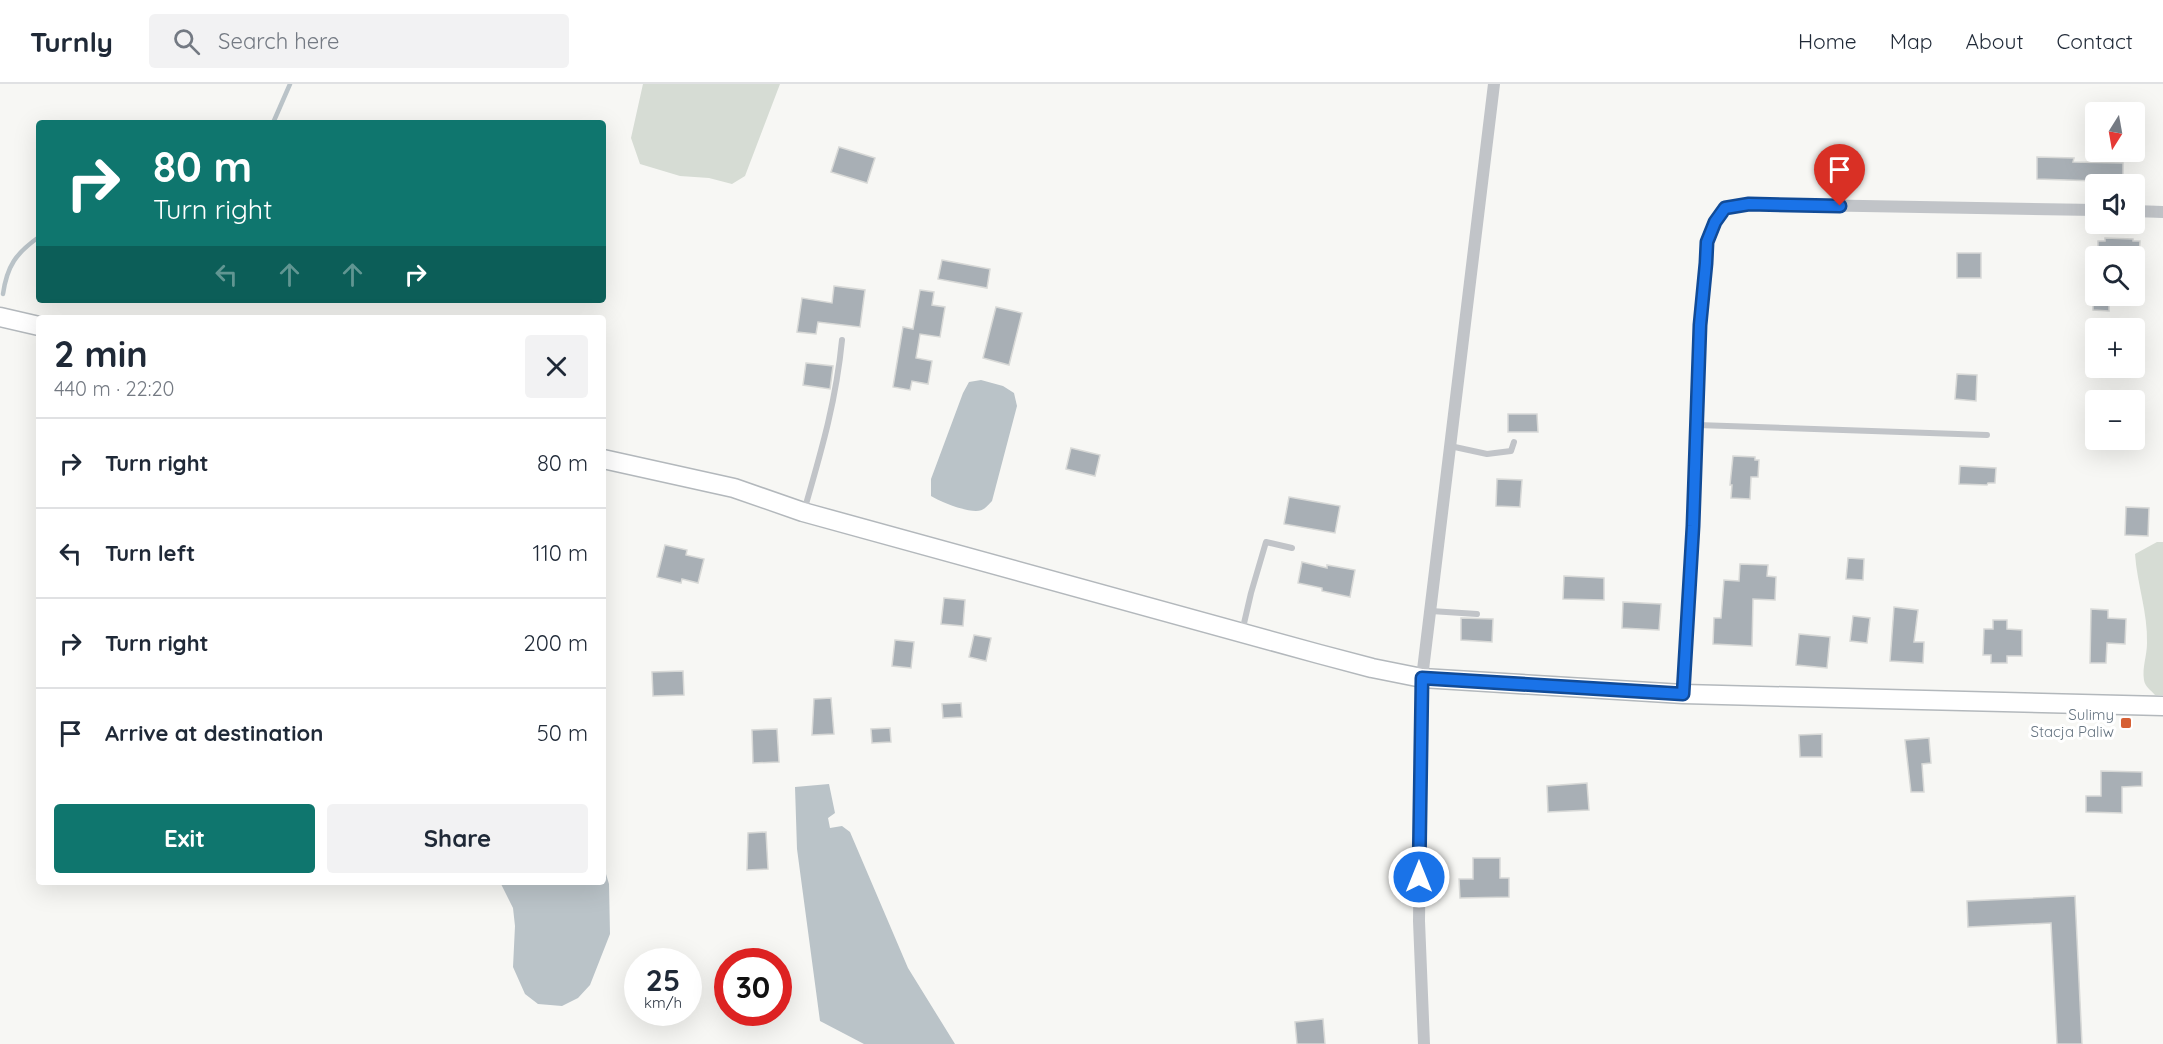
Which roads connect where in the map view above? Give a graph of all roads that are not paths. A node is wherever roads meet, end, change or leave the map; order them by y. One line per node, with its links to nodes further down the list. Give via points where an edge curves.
1 (1494, 84): 11 (street)
2 (2085, 210): 8 (street, via 1749,204 1725,208 1707,242)
3 (2145, 211): 4 (street)
4 (2163, 212)
5 (0, 317): 6 (street)
6 (36, 325)
7 (842, 340): 13 (lane, via 831,416)
8 (1697, 426): 9 (lane); 19 (street)
9 (1987, 435)
10 (1514, 442): 11 (lane, via 1511,452 1487,454)
11 (1450, 446): 15 (street)
12 (606, 460): 13 (street, via 734,489)
13 (804, 512): 17 (street)
14 (1292, 548): 17 (lane, via 1266,542)
15 (1430, 611): 16 (lane); 18 (street)
16 (1477, 614)
17 (1242, 633): 18 (street)
18 (1422, 678): 19 (street); 21 (street, via 1419,921)
19 (1683, 694): 20 (street)
20 (2163, 706)
21 (1424, 1044)

